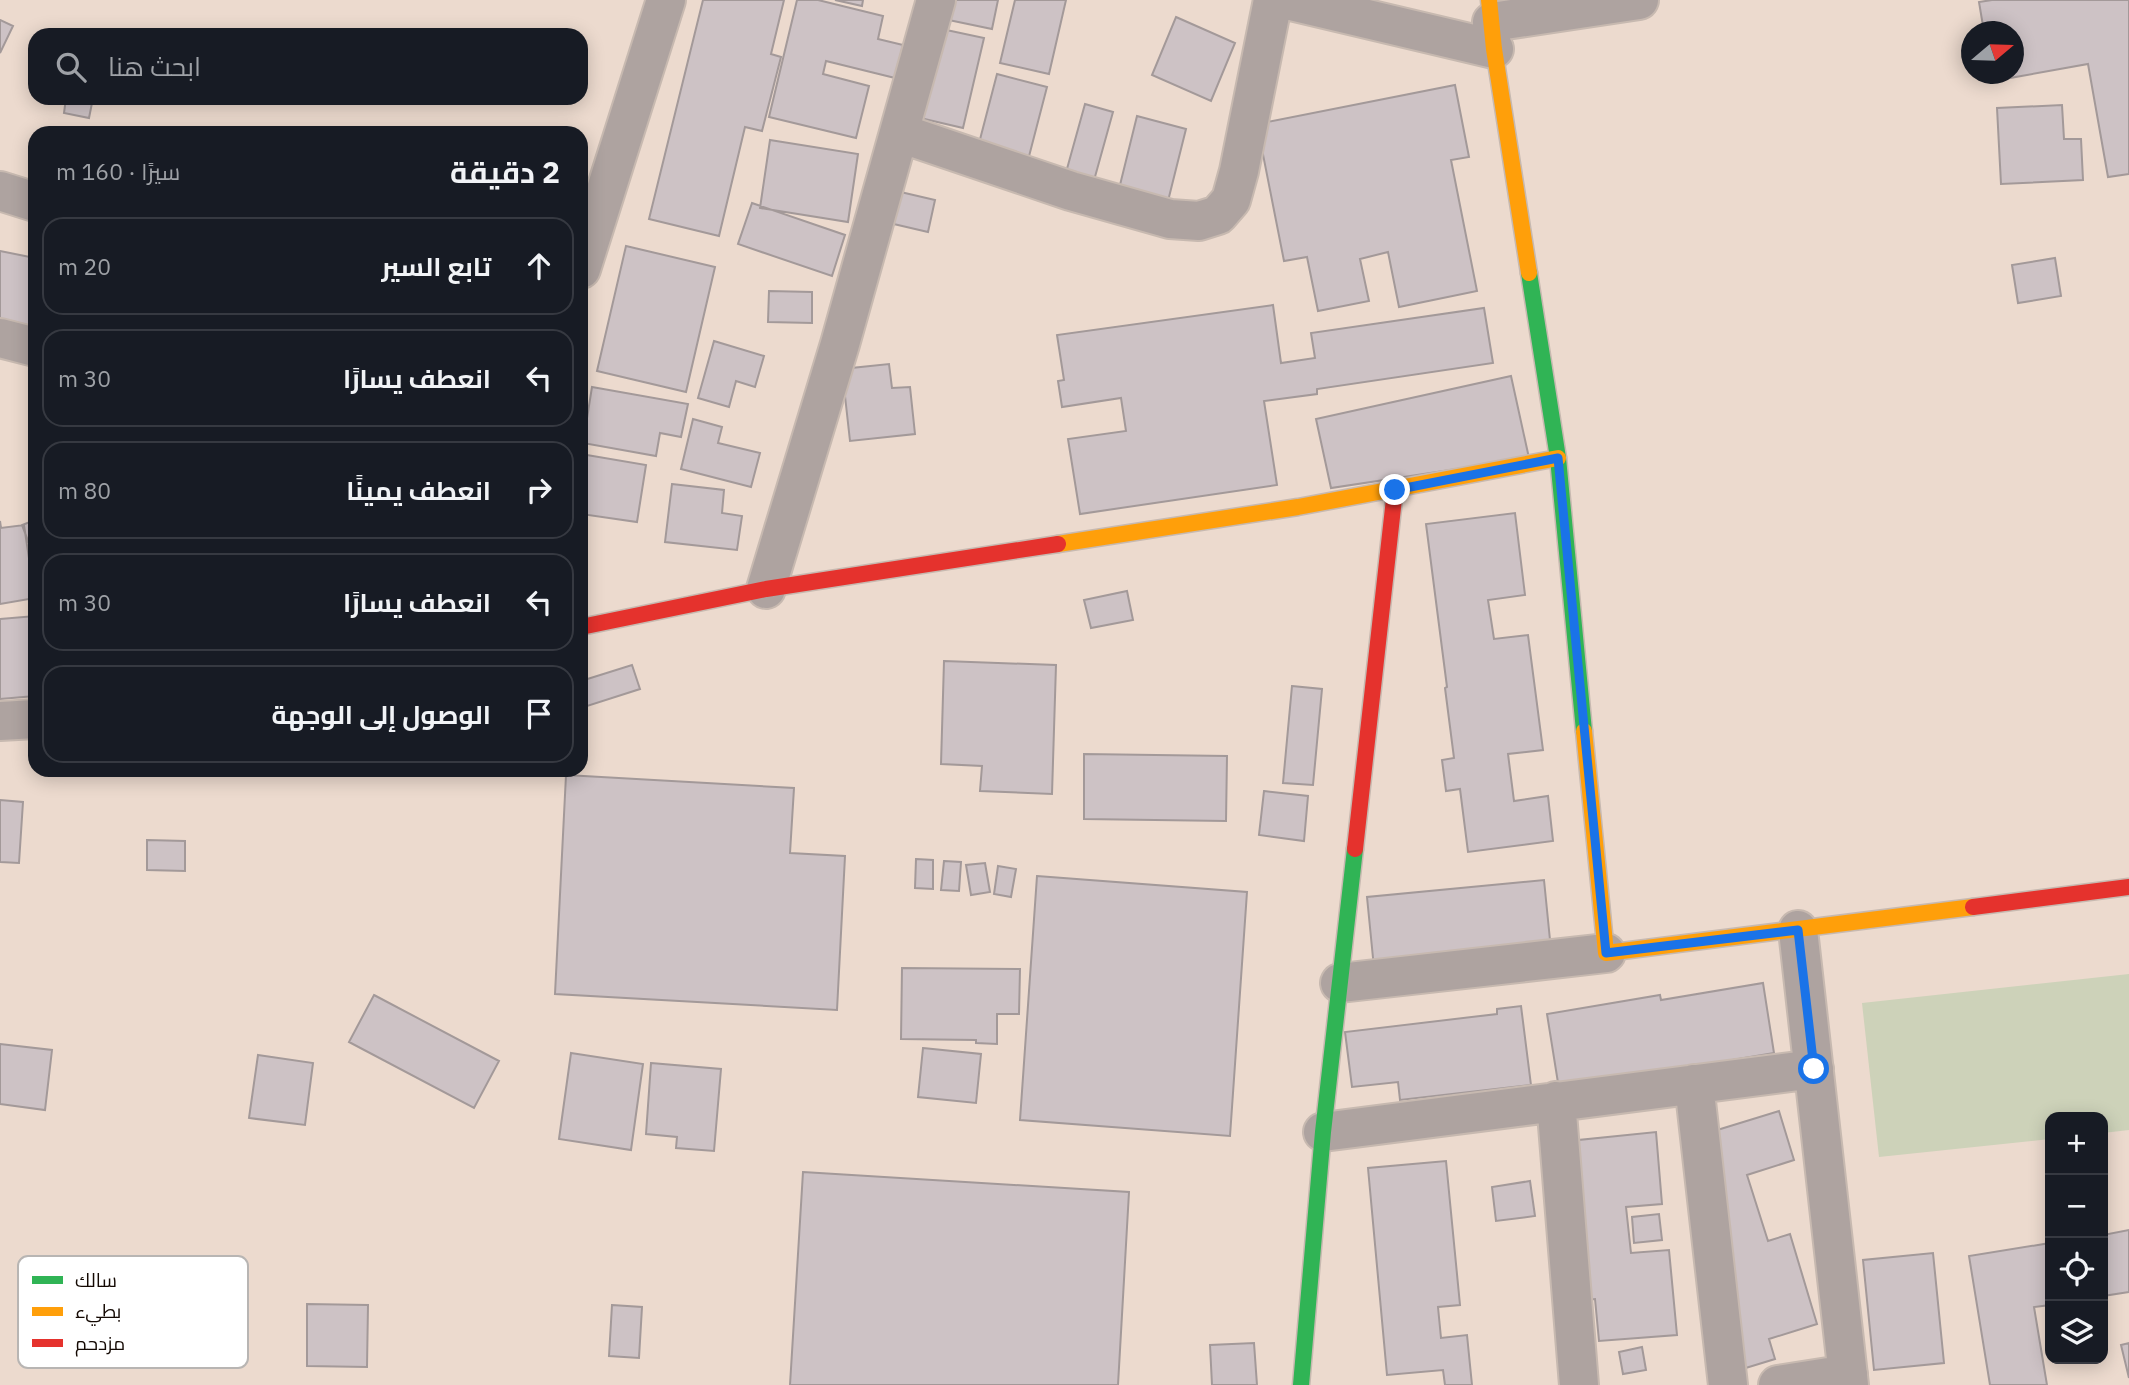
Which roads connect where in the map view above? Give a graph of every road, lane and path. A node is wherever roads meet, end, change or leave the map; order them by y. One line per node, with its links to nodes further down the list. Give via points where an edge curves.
1 (666, 0): 10 (street)
2 (936, 0): 7 (street)
3 (1273, 0): 7 (street, via 1239,172 1231,200 1218,215 1199,221 1170,219)
4 (1287, 0): 6 (street)
5 (1639, 0): 6 (street)
6 (1492, 24): 13 (street)
7 (900, 133): 15 (street)
8 (0, 191): 9 (street)
9 (28, 200)
10 (588, 248)
11 (0, 338): 12 (street)
12 (28, 345)
13 (1558, 458): 14 (street); 21 (street)
14 (1395, 490): 15 (street); 22 (street)
15 (766, 589): 16 (street)
16 (588, 626)
17 (28, 719): 18 (street)
18 (0, 721)
19 (2129, 887): 20 (street)
20 (1798, 930): 21 (street); 23 (street)
21 (1606, 953): 22 (street)
22 (1340, 983): 26 (street)
23 (1814, 1069): 24 (street); 27 (street)
24 (1694, 1084): 25 (street); 30 (street)
25 (1556, 1101): 26 (street); 29 (street)
26 (1323, 1132): 28 (street)
27 (1849, 1380): 31 (street)
28 (1301, 1385)
29 (1579, 1385)
30 (1728, 1385)
31 (1778, 1385)

